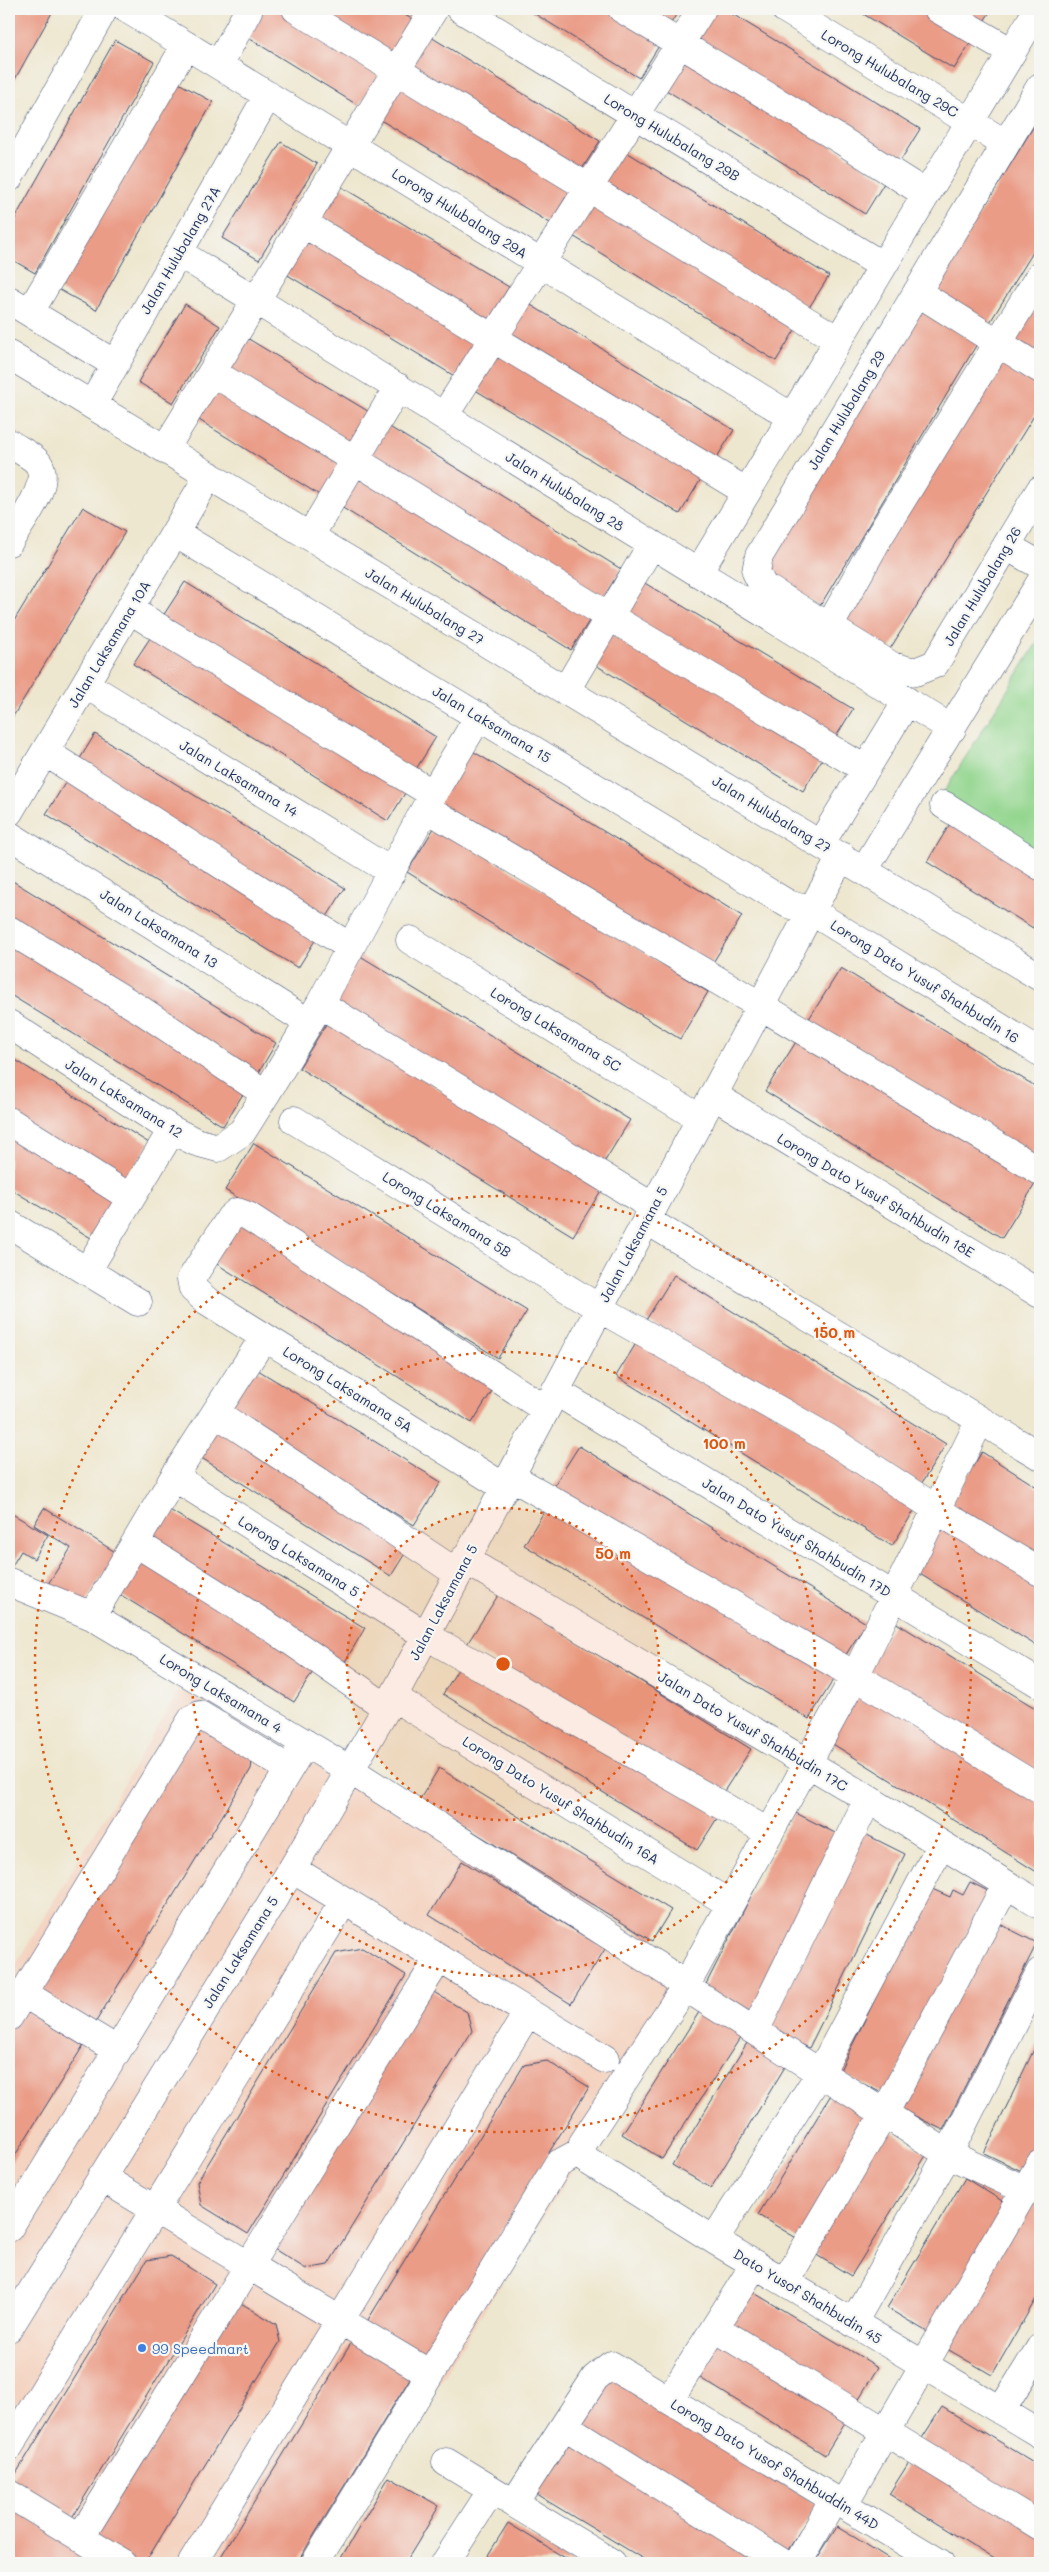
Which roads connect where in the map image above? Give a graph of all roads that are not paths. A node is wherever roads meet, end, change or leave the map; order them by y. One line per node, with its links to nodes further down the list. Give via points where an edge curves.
1 (104, 9): 23 (street)
2 (249, 9): 15 (street)
3 (296, 9): 16 (street)
4 (434, 9): 16 (street)
5 (461, 9): 19 (street, Lorong Hulubalang 29B)
6 (622, 9): 12 (street)
7 (702, 9): 12 (street)
8 (786, 9): 20 (street, Lorong Hulubalang 29C)
9 (938, 9): 14 (street)
10 (1038, 9): 14 (street)
11 (134, 10): 13 (street, Lorong Hulubalang 29A)
12 (679, 44): 19 (street); 25 (street, via 842,140)
13 (186, 45): 15 (street, Lorong Hulubalang 29A); 33 (street)
14 (1012, 52): 20 (street)
15 (218, 65): 18 (street, Lorong Hulubalang 29A)
16 (396, 70): 22 (street); 24 (street)
17 (1040, 87): 21 (street, Jalan Hulubalang 29)
18 (268, 95): 22 (street, Lorong Hulubalang 29A); 27 (street, Jalan Hulubalang 27A)
19 (635, 115): 24 (street); 29 (street, Lorong Hulubalang 29B)
20 (970, 122): 21 (street, Lorong Hulubalang 29C); 25 (street)
21 (1006, 144): 31 (street, Jalan Hulubalang 29)
22 (351, 146): 26 (street); 28 (street, Lorong Hulubalang 29A)
23 (9, 178)
24 (588, 188): 28 (street); 35 (street)
25 (926, 194): 29 (street)
26 (303, 222): 32 (street); 34 (street)
27 (179, 253): 32 (street, Jalan Hulubalang 28); 38 (street, Jalan Hulubalang 27A)
28 (541, 262): 34 (street); 44 (street, Lorong Hulubalang 29A)
29 (883, 266): 35 (street)
30 (1040, 276): 36 (street)
31 (917, 292): 36 (street); 46 (street, Jalan Hulubalang 29)
32 (256, 300): 40 (street); 41 (street, Jalan Hulubalang 28)
33 (19, 306): 38 (street)
34 (493, 338): 43 (street); 51 (street)
35 (838, 340): 44 (street)
36 (998, 343): 39 (street); 62 (street, via 879,537)
37 (9, 355): 42 (street, Jalan Hulubalang 27)
38 (115, 364): 42 (street, Jalan Hulubalang 27A)
39 (1040, 369)
40 (212, 372): 47 (street); 48 (street)
41 (398, 387): 43 (street, Jalan Hulubalang 28); 48 (street)
42 (92, 405): 47 (street, Jalan Hulubalang 27)
43 (444, 416): 55 (street, Jalan Hulubalang 28)
44 (790, 421): 46 (street, Lorong Hulubalang 29A); 51 (street)
45 (9, 443): 54 (street, via 37,461 44,474 41,488)
46 (824, 447): 62 (street, Jalan Hulubalang 29, via 759,556 756,572 763,586)
47 (165, 449): 49 (street, Jalan Hulubalang 27)
48 (355, 460): 53 (street); 61 (street)
49 (210, 475): 52 (street, Jalan Laksamana 10A); 53 (street, Jalan Hulubalang 27)
50 (1040, 490): 56 (street, Jalan Hulubalang 26)
51 (747, 492): 58 (street)
52 (175, 533): 60 (street, Jalan Laksamana 10A); 67 (street, Jalan Laksamana 15)
53 (310, 536): 65 (street, Jalan Hulubalang 27)
54 (9, 542)
55 (652, 544): 58 (street, Jalan Hulubalang 28); 61 (street)
56 (1006, 546): 57 (street); 63 (street, Jalan Hulubalang 26, via 935,664)
57 (1040, 566)
58 (698, 573): 66 (street, Jalan Hulubalang 28)
59 (1040, 583): 68 (street)
60 (130, 610): 64 (street, Jalan Laksamana 10A); 71 (street)
61 (610, 617): 65 (street); 70 (street)
62 (829, 627): 63 (street, Jalan Hulubalang 29, via 892,666)
63 (915, 672)
64 (85, 684): 69 (street, Jalan Laksamana 10A); 77 (street, Jalan Laksamana 14)
65 (566, 690): 75 (street, Jalan Hulubalang 27)
66 (906, 701): 68 (street, Jalan Hulubalang 28); 70 (street)
67 (479, 716): 71 (street); 78 (street, Jalan Laksamana 15, via 788,904)
68 (952, 729): 75 (street)
69 (45, 752): 73 (street, Jalan Laksamana 10A); 81 (street)
70 (865, 769): 75 (street)
71 (430, 801): 77 (street); 83 (street)
72 (944, 804): 76 (street)
73 (9, 812)
74 (9, 835): 84 (street, Jalan Laksamana 13)
75 (842, 856): 78 (street, Jalan Laksamana 5); 82 (street, Jalan Hulubalang 27)
76 (1040, 866)
77 (392, 872): 81 (street)
78 (811, 911): 83 (street, Jalan Laksamana 5); 86 (street, Lorong Dato Yusuf Shahbudin 16)
79 (9, 930): 87 (street, via 141,1010)
80 (410, 940): 88 (street, Lorong Laksamana 5C)
81 (350, 947): 84 (street)
82 (1040, 977)
83 (761, 1005): 88 (street, Jalan Laksamana 5); 92 (street)
84 (314, 1013): 87 (street); 94 (street, Jalan Laksamana 13)
85 (9, 1024): 91 (street, Jalan Laksamana 12)
86 (1040, 1052)
87 (266, 1094): 91 (street, Jalan Laksamana 12, via 242,1132 218,1148)
88 (707, 1107): 94 (street, Jalan Laksamana 5); 98 (street, Lorong Dato Yusuf Shahbudin 18E)
89 (294, 1120): 100 (street, Lorong Laksamana 5B)
90 (9, 1121): 93 (street)
91 (172, 1130): 93 (street)
92 (1040, 1171)
93 (131, 1198): 96 (street)
94 (650, 1214): 100 (street, Jalan Laksamana 5); 104 (street, Jalan Laksamana 13)
95 (9, 1224): 96 (street)
96 (86, 1271): 99 (street)
97 (193, 1289): 101 (street, Lorong Laksamana 5A); 102 (street, Jalan Dato Yusuf Shahbudin 17D, via 191,1279 237,1212)
98 (1040, 1294)
99 (138, 1302)
100 (599, 1308): 102 (street, Jalan Laksamana 5); 108 (street, Lorong Laksamana 5B, via 828,1438)
101 (264, 1336): 103 (street); 107 (street, Lorong Laksamana 5A)
102 (550, 1400): 107 (street, Jalan Laksamana 5); 113 (street, Jalan Dato Yusuf Shahbudin 17D)
103 (216, 1413): 106 (street); 110 (street, Jalan Dato Yusuf Shahbudin 17C)
104 (980, 1420): 105 (street, Jalan Laksamana 13); 108 (street)
105 (1040, 1456)
106 (174, 1477): 109 (street); 115 (street, Lorong Laksamana 5)
107 (507, 1482): 110 (street, Jalan Laksamana 5); 116 (street, Lorong Laksamana 5A)
108 (937, 1508): 111 (street, Lorong Laksamana 5B); 113 (street)
109 (136, 1543): 114 (street); 118 (street, Lorong Dato Yusuf Shahbudin 16A)
110 (461, 1566): 115 (street, Jalan Laksamana 5); 120 (street, Jalan Dato Yusuf Shahbudin 17C)
111 (1040, 1572)
112 (9, 1582): 114 (street, Lorong Laksamana 4)
113 (893, 1595): 116 (street); 117 (street, Jalan Dato Yusuf Shahbudin 17D)
114 (92, 1616): 119 (street, Lorong Laksamana 4)
115 (425, 1635): 118 (street, Jalan Laksamana 5); 125 (street, Lorong Laksamana 5)
116 (855, 1676): 120 (street); 123 (street, Lorong Laksamana 5A)
117 (1040, 1684)
118 (390, 1703): 122 (street, Jalan Laksamana 5); 130 (street, Lorong Dato Yusuf Shahbudin 16A)
119 (305, 1743): 121 (street); 122 (street, Lorong Laksamana 4)
120 (806, 1763): 124 (street, Jalan Dato Yusuf Shahbudin 17C); 125 (street)
121 (289, 1769): 135 (street, via 200,1715 192,1719); 139 (street)
122 (350, 1770): 127 (street, Jalan Laksamana 5); 134 (street, Lorong Laksamana 4, via 670,1974)
123 (1040, 1789)
124 (868, 1800): 126 (street, Jalan Dato Yusuf Shahbudin 17C); 138 (street)
125 (768, 1832): 130 (street)
126 (941, 1845): 128 (street, Jalan Dato Yusuf Shahbudin 17C); 141 (street)
127 (292, 1869): 129 (street); 146 (street, Jalan Laksamana 5)
128 (1006, 1885): 131 (street, Jalan Dato Yusuf Shahbudin 17C); 142 (street)
129 (344, 1901): 132 (street); 148 (street)
130 (730, 1904): 134 (street)
131 (1040, 1905)
132 (439, 1958): 136 (street); 152 (street)
133 (1040, 1972): 144 (street)
134 (684, 1987): 138 (street, Lorong Laksamana 4); 143 (street, via 583,2143)
135 (23, 1993): 137 (street); 139 (street)
136 (528, 2012): 140 (street); 154 (street)
137 (9, 2017)
138 (755, 2032): 141 (street, Lorong Laksamana 4)
139 (117, 2050): 149 (street)
140 (605, 2059)
141 (820, 2073): 142 (street, Lorong Laksamana 4); 150 (street)
142 (884, 2114): 144 (street, Lorong Laksamana 4); 153 (street)
143 (582, 2151): 150 (street, Dato Yusof Shahbudin 45, via 585,2159); 160 (street, via 558,2164)
144 (948, 2154): 147 (street, Lorong Laksamana 4); 155 (street)
145 (1040, 2164): 147 (street)
146 (101, 2177): 148 (street); 156 (street, Jalan Laksamana 5)
147 (1033, 2190): 159 (street)
148 (155, 2209): 152 (street); 166 (street)
149 (9, 2228)
150 (714, 2240): 151 (street, Dato Yusof Shahbudin 45)
151 (754, 2264): 153 (street, Dato Yusof Shahbudin 45); 157 (street)
152 (248, 2265): 154 (street); 172 (street)
153 (785, 2282): 155 (street, Dato Yusof Shahbudin 45)
154 (340, 2320): 160 (street); 175 (street)
155 (853, 2322): 159 (street, Dato Yusof Shahbudin 45)
156 (9, 2328)
157 (714, 2328): 161 (street); 164 (street)
158 (1040, 2348): 162 (street)
159 (924, 2365): 162 (street, Dato Yusof Shahbudin 45); 164 (street)
160 (430, 2374): 176 (street)
161 (669, 2400): 163 (street, Lorong Dato Yusof Shahbuddin 44D, via 611,2366 596,2378); 170 (street, Lorong Dato Yusof Shahbuddin 44D)
162 (1001, 2411): 165 (street, Dato Yusof Shahbudin 45)
163 (565, 2426): 169 (street); 178 (street)
164 (886, 2432): 170 (street); 171 (street)
165 (1040, 2434)
166 (9, 2446)
167 (446, 2462): 169 (street)
168 (9, 2494): 172 (street)
169 (503, 2496): 173 (street); 177 (street)
170 (838, 2502): 179 (street); 180 (street, Lorong Dato Yusof Shahbuddin 44D)
171 (1040, 2526)
172 (80, 2538): 174 (street)
173 (448, 2562)
174 (122, 2563)
175 (192, 2563)
176 (315, 2563)
177 (612, 2563)
178 (784, 2563)
179 (798, 2563)
180 (940, 2563)

